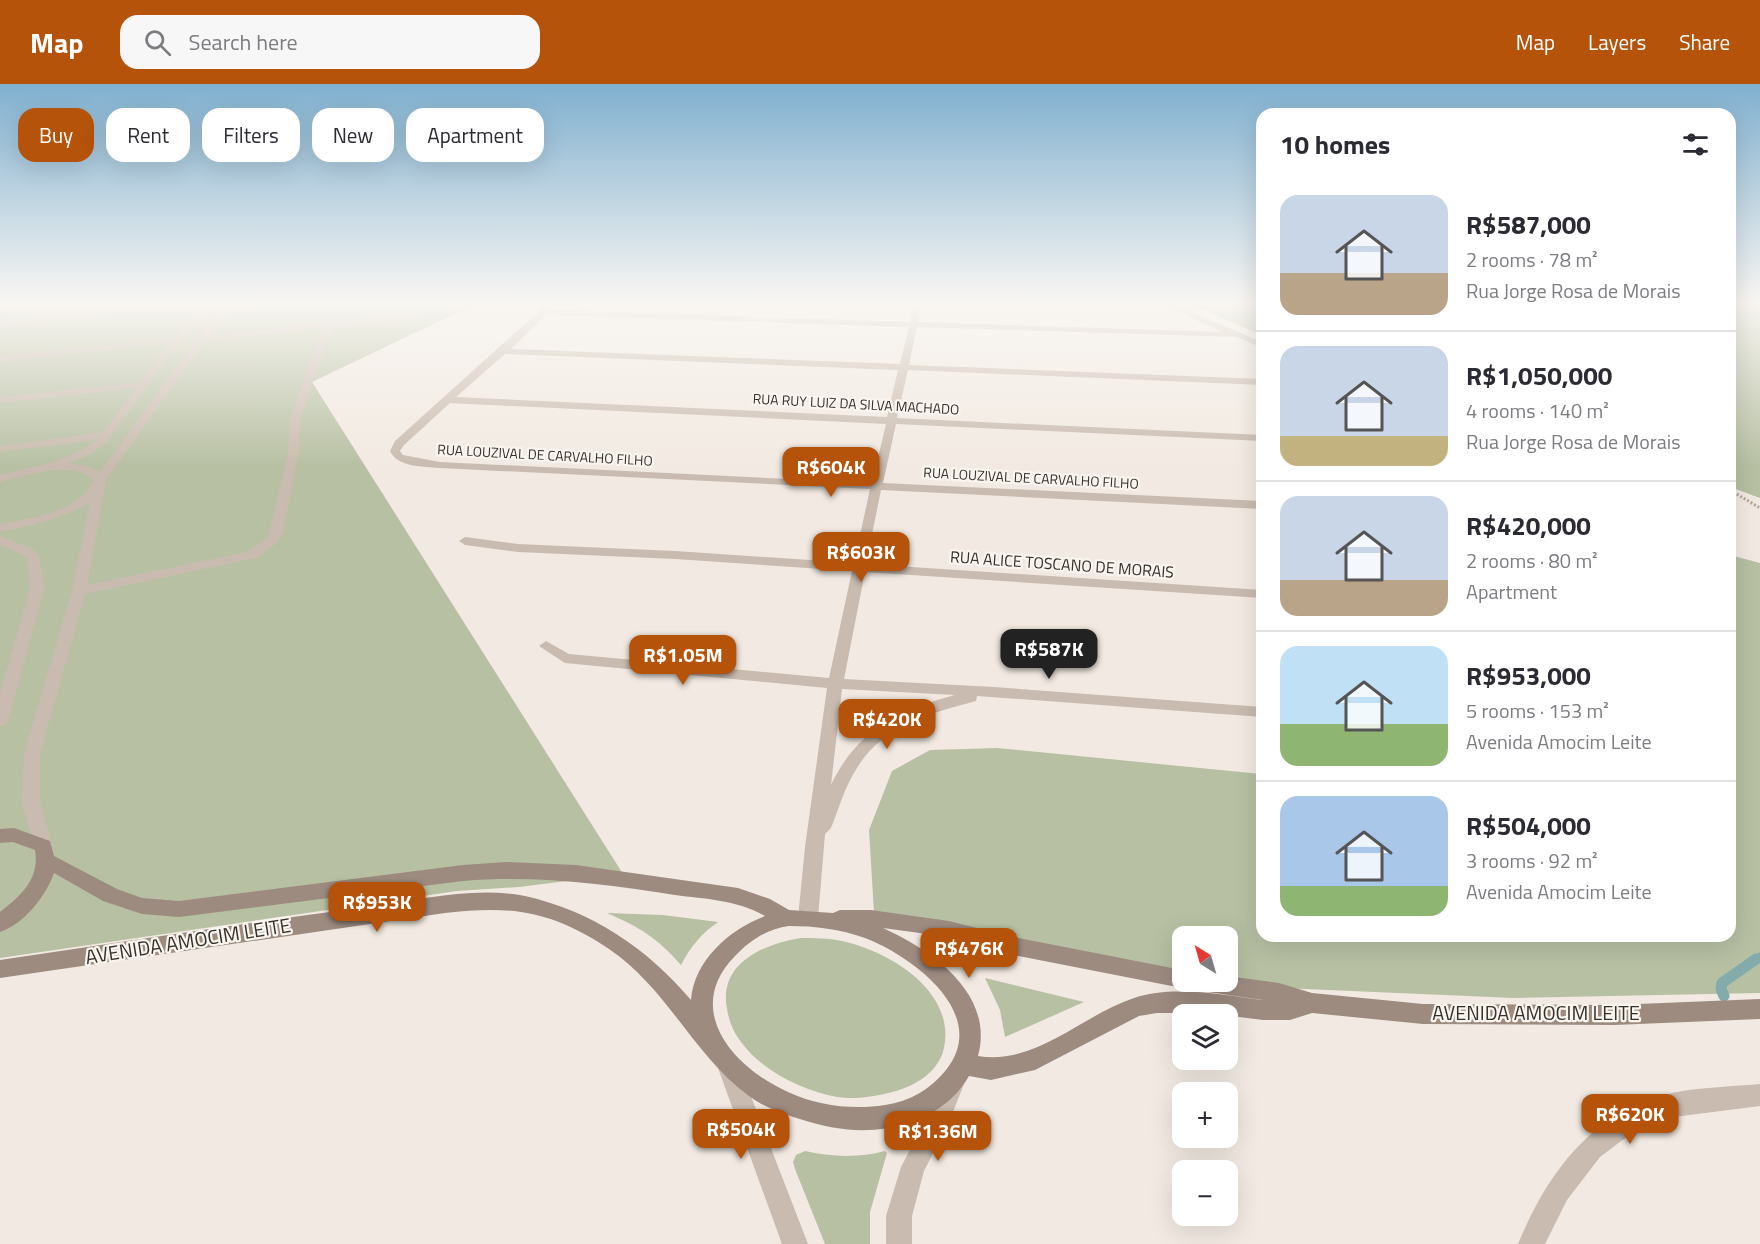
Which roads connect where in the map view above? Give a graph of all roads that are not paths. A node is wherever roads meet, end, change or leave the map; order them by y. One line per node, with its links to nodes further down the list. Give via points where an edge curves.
1 (164, 358): 9 (street)
2 (188, 358): 18 (street)
3 (316, 358): 25 (street, via 295,420 293,454 273,540 251,555)
4 (495, 358): 11 (street)
5 (671, 358): 7 (street)
6 (905, 358): 7 (street)
7 (903, 368): 8 (street); 12 (street)
8 (1256, 382)
9 (146, 384): 10 (street); 13 (street)
10 (0, 400)
11 (448, 400): 12 (street, RUA RUY LUIZ DA SILVA MACHADO); 19 (street, RUA LOUZIVAL DE CARVALHO FILHO, via 396,447 396,455 403,460 556,471)
12 (891, 421): 14 (street, RUA RUY LUIZ DA SILVA MACHADO); 19 (street)
13 (107, 435): 15 (street); 16 (street, via 88,452)
14 (1256, 438)
15 (0, 448)
16 (44, 469): 17 (street); 18 (street, via 84,468 92,471)
17 (0, 479)
18 (99, 483): 21 (street, via 87,498 62,512); 25 (street)
19 (877, 484): 20 (street, RUA LOUZIVAL DE CARVALHO FILHO); 24 (street)
20 (1256, 504)
21 (0, 528)
22 (0, 540): 31 (street, via 26,550 34,558 37,589)
23 (465, 541): 24 (street, RUA ALICE TOSCANO DE MORAIS, via 518,548)
24 (858, 567): 26 (street, RUA ALICE TOSCANO DE MORAIS); 28 (street)
25 (78, 591): 34 (street, via 32,754 30,802)
26 (1256, 594)
27 (546, 646): 28 (street, via 565,658)
28 (835, 684): 29 (street); 33 (street)
29 (994, 692): 30 (street); 33 (street, via 924,710 873,738 853,760)
30 (1256, 711)
31 (0, 720)
32 (0, 836): 34 (street, AVENIDA AMOCIM LEITE, via 15,836)
33 (814, 847): 35 (street)
34 (46, 854): 35 (street, AVENIDA AMOCIM LEITE, via 84,883 142,906 179,909 463,873 543,871 738,896); 36 (street, via 45,876 34,893)
35 (807, 918): 38 (street, AVENIDA AMOCIM LEITE, via 902,921); 42 (street, AVENIDA AMOCIM LEITE, via 753,929 729,947 707,975 700,1001 703,1023); 43 (street, AVENIDA AMOCIM LEITE, via 859,927 903,946 934,967 966,1011 971,1031 970,1046)
36 (0, 924)
37 (0, 969): 42 (street, AVENIDA AMOCIM LEITE, via 393,911 501,900 560,915 622,947 655,975)
38 (1172, 977)
39 (1238, 987): 40 (street, AVENIDA AMOCIM LEITE)
40 (1312, 1003): 41 (street, AVENIDA AMOCIM LEITE, via 1423,1014 1614,1015); 43 (street, AVENIDA AMOCIM LEITE, via 1290,1010 1207,1003 1136,1006 1035,1059)
41 (1760, 1009)
42 (721, 1056): 43 (street, AVENIDA AMOCIM LEITE, via 765,1095 805,1110 854,1121 898,1115 928,1104); 45 (street)
43 (958, 1073): 46 (street, via 913,1167 899,1216)
44 (1760, 1095): 47 (street, via 1666,1106 1634,1116 1591,1148 1558,1191)
45 (795, 1244)
46 (899, 1244)
47 (1531, 1244)

